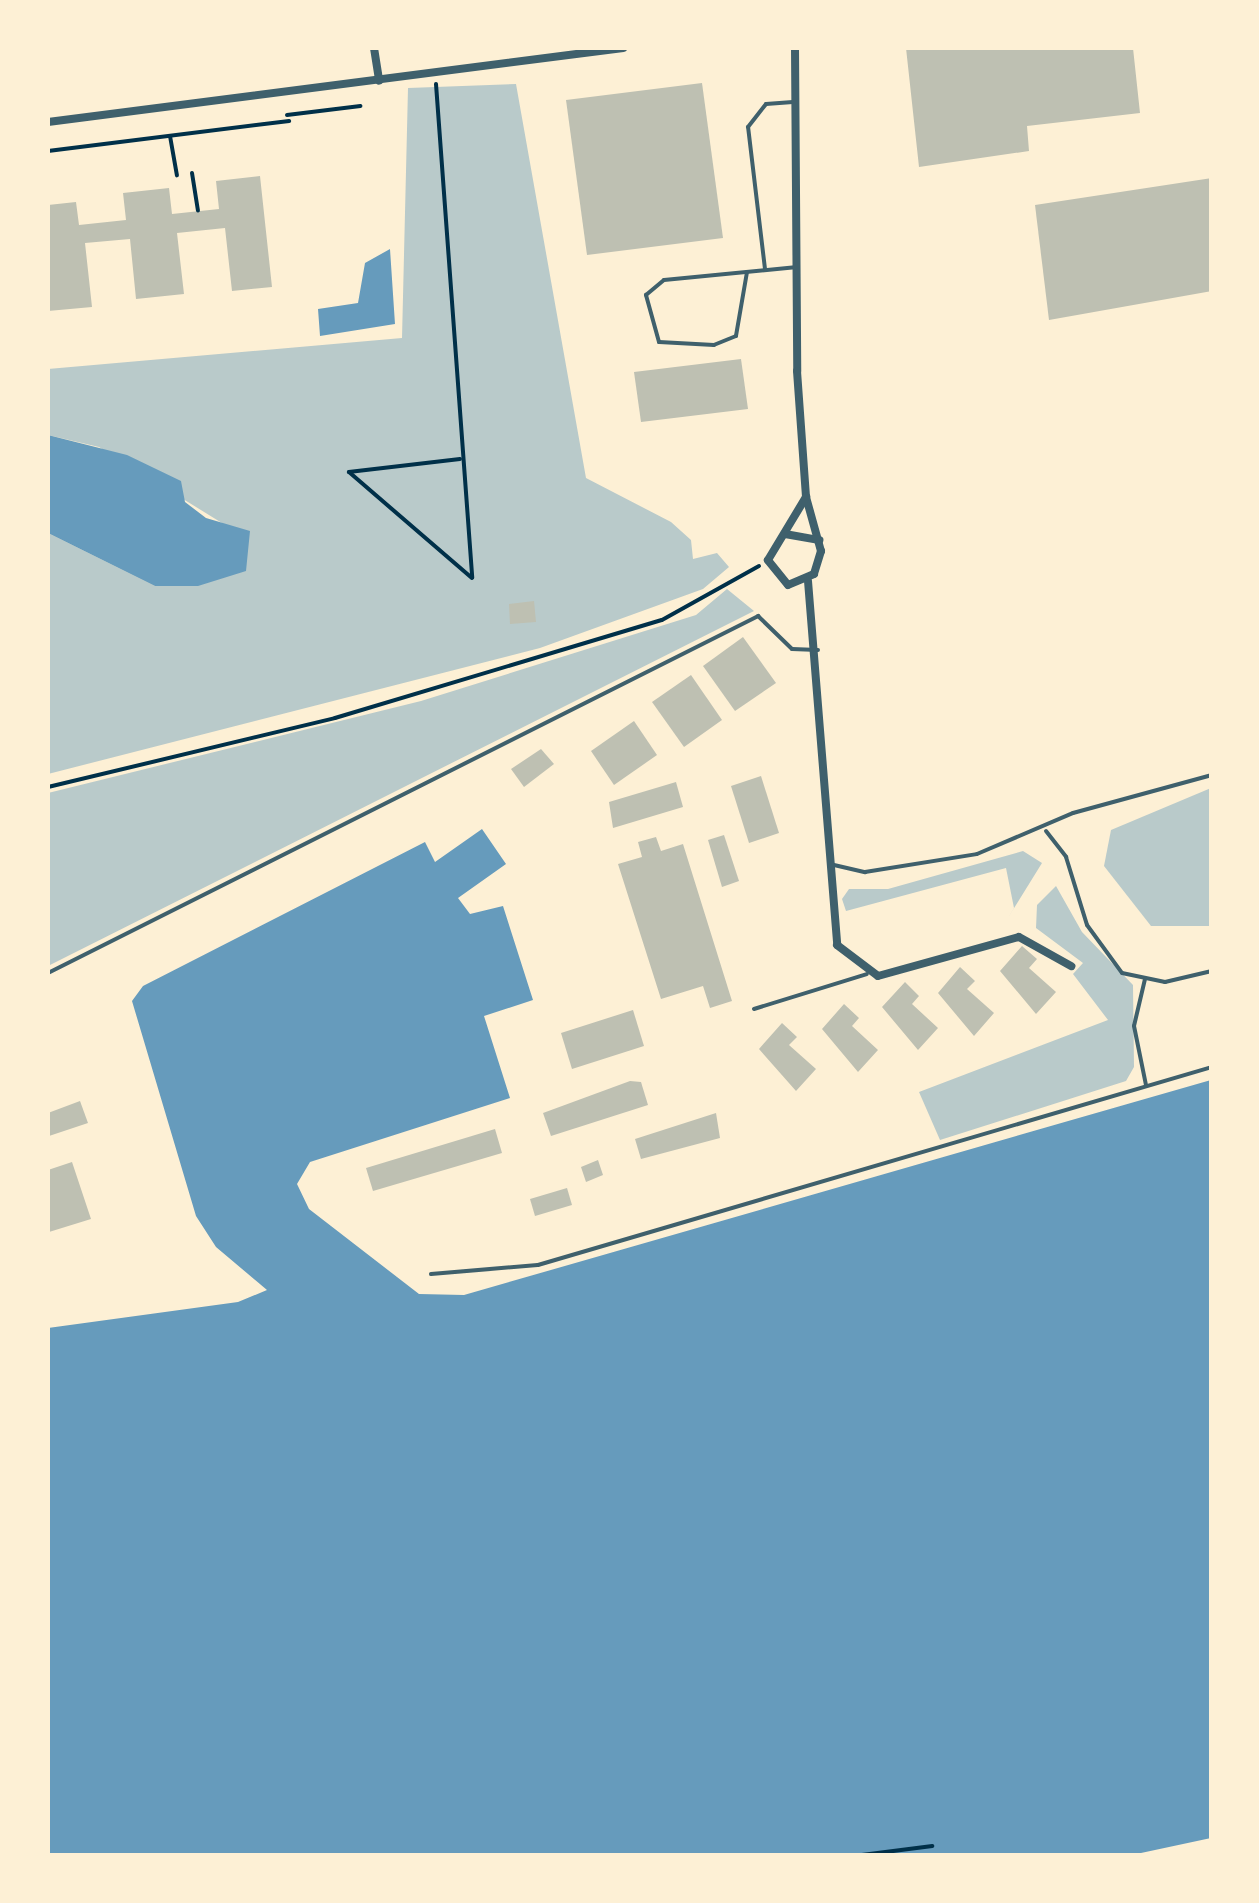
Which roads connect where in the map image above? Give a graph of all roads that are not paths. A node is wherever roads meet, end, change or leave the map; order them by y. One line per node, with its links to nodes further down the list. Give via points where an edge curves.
1 (374, 48): 4 (street)
2 (623, 48): 4 (street)
3 (794, 48): 5 (street)
4 (379, 81): 6 (street)
5 (797, 102): 7 (street); 8 (lane, via 766,104 748,127)
6 (48, 122)
7 (797, 267): 8 (lane); 10 (street)
8 (765, 270): 9 (lane)
9 (747, 272): 9 (lane, via 664,280 646,295 659,342 714,345 736,336)
10 (806, 497): 11 (street); 12 (street)
11 (783, 535): 12 (street); 13 (street, via 768,563 788,586)
12 (819, 540): 13 (street)
13 (808, 580): 14 (street)
14 (818, 650): 17 (street); 20 (lane, via 792,648 758,616)
15 (1212, 775): 16 (lane, via 1073,812)
16 (1045, 830): 17 (lane, via 932,863 865,872); 22 (lane, via 1066,857 1104,954)
17 (834, 865): 21 (street, via 837,946)
18 (1071, 966): 21 (street, via 1019,937)
19 (1212, 971): 22 (lane)
20 (48, 973)
21 (868, 974): 23 (lane)
22 (1144, 979): 25 (lane, via 1134,1026)
23 (754, 1009)
24 (1212, 1067): 25 (lane)
25 (1146, 1085): 26 (lane, via 538,1265)
26 (432, 1274)

